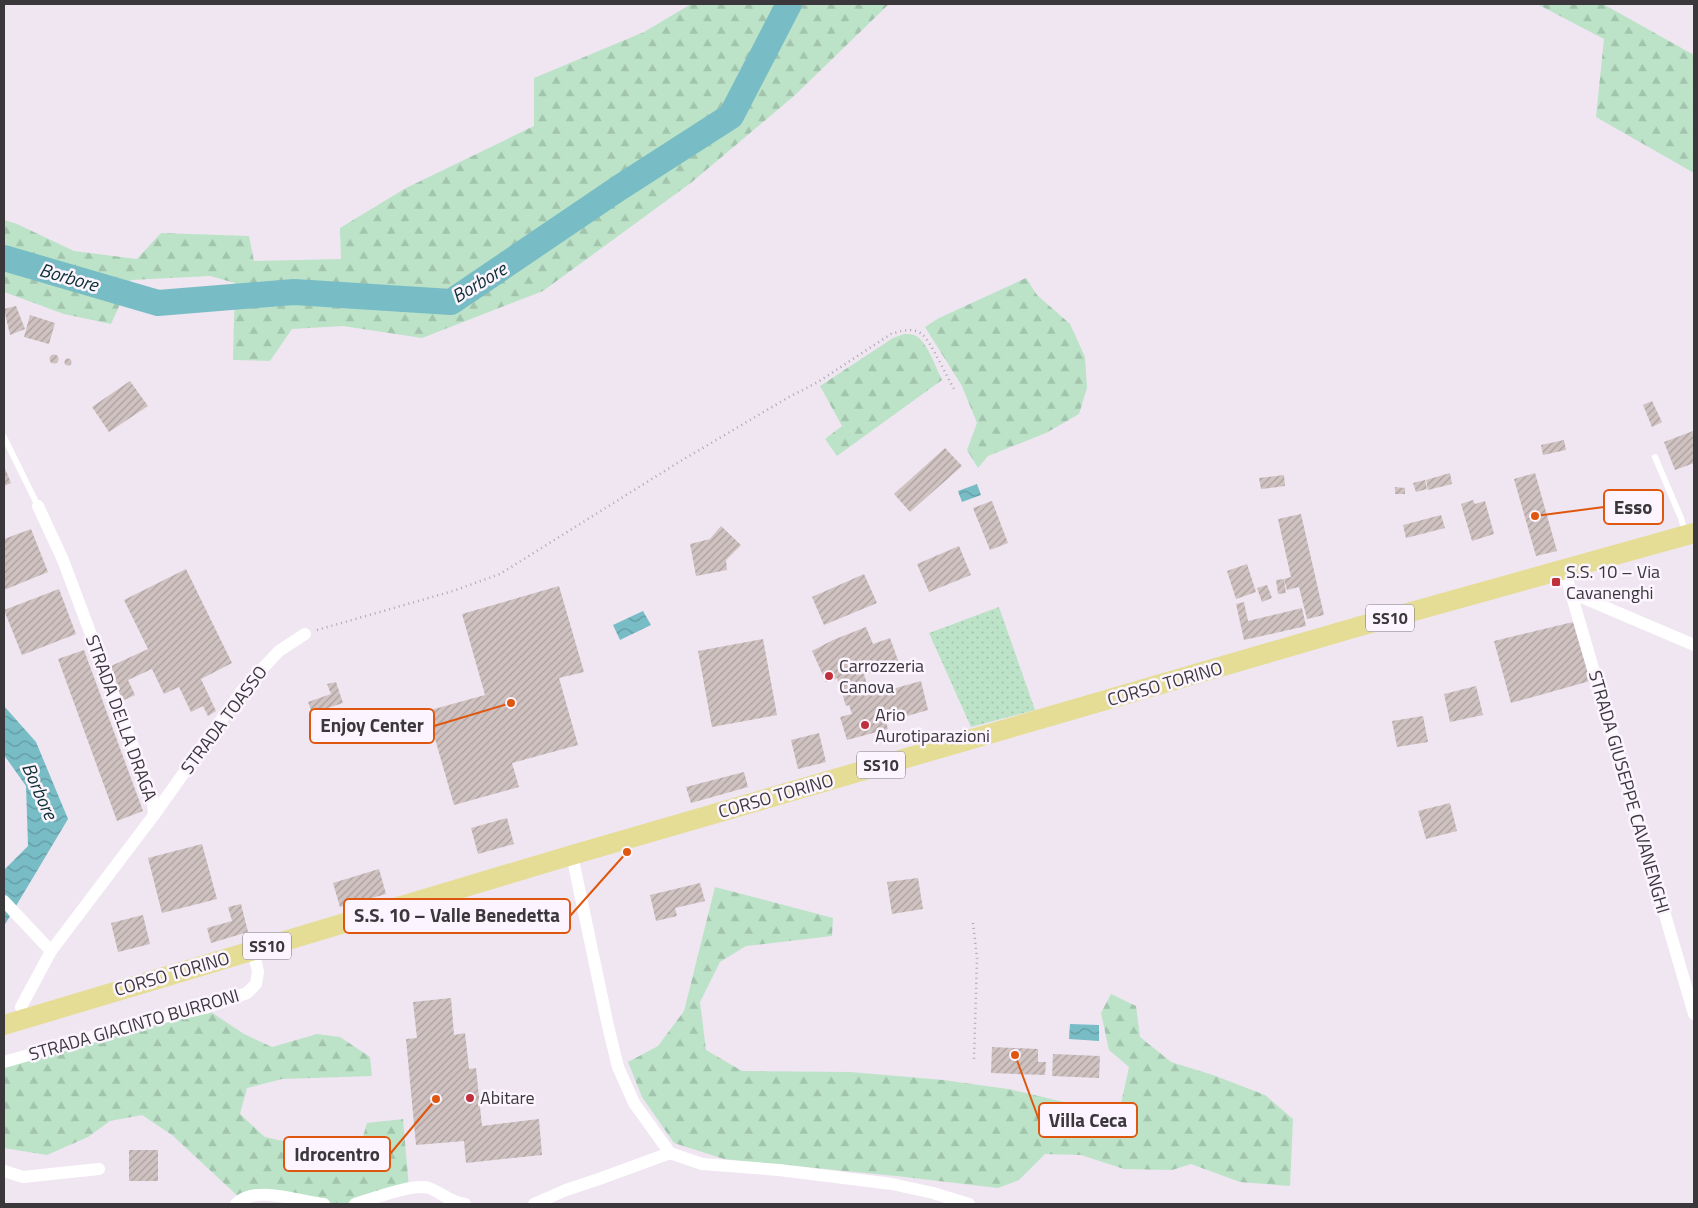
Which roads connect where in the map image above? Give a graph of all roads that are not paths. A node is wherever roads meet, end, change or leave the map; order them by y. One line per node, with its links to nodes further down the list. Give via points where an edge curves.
1 (4, 437): 3 (lane)
2 (1655, 456): 4 (lane)
3 (38, 506): 9 (street, STRADA DELLA DRAGA, via 63,560 146,781)
4 (1690, 534): 5 (main road, CORSO TORINO / SS10)
5 (1564, 569): 6 (street, STRADA GIUSEPPE CAVANENGHI); 10 (main road, CORSO TORINO / SS10)
6 (1572, 593): 8 (street); 14 (street, STRADA GIUSEPPE CAVANENGHI)
7 (305, 634): 9 (street, STRADA TOASSO, via 279,651 244,688)
8 (1694, 645)
9 (154, 815): 13 (street, STRADA DELLA DRAGA)
10 (572, 855): 12 (main road, CORSO TORINO / SS10); 18 (street, via 618,1067 634,1103)
11 (4, 901): 13 (street)
12 (253, 950): 15 (main road, CORSO TORINO / SS10); 17 (street, STRADA GIACINTO BURRONI, via 258,972 256,984 247,993 205,1008 150,1020)
13 (52, 951): 15 (street, STRADA DELLA DRAGA, via 21,1007)
14 (1694, 1014)
15 (24, 1018): 16 (main road, CORSO TORINO / SS10)
16 (4, 1025)
17 (4, 1062)
18 (670, 1152): 21 (street, via 566,1190); 27 (street, via 702,1164 892,1184)
19 (99, 1168): 20 (street, via 23,1177)
20 (4, 1171)
21 (557, 1200): 26 (street)
22 (236, 1204): 23 (street, via 241,1199 266,1194)
23 (324, 1204)
24 (355, 1204): 25 (street, via 409,1188 428,1188)
25 (466, 1204)
26 (534, 1204)
27 (968, 1204)

